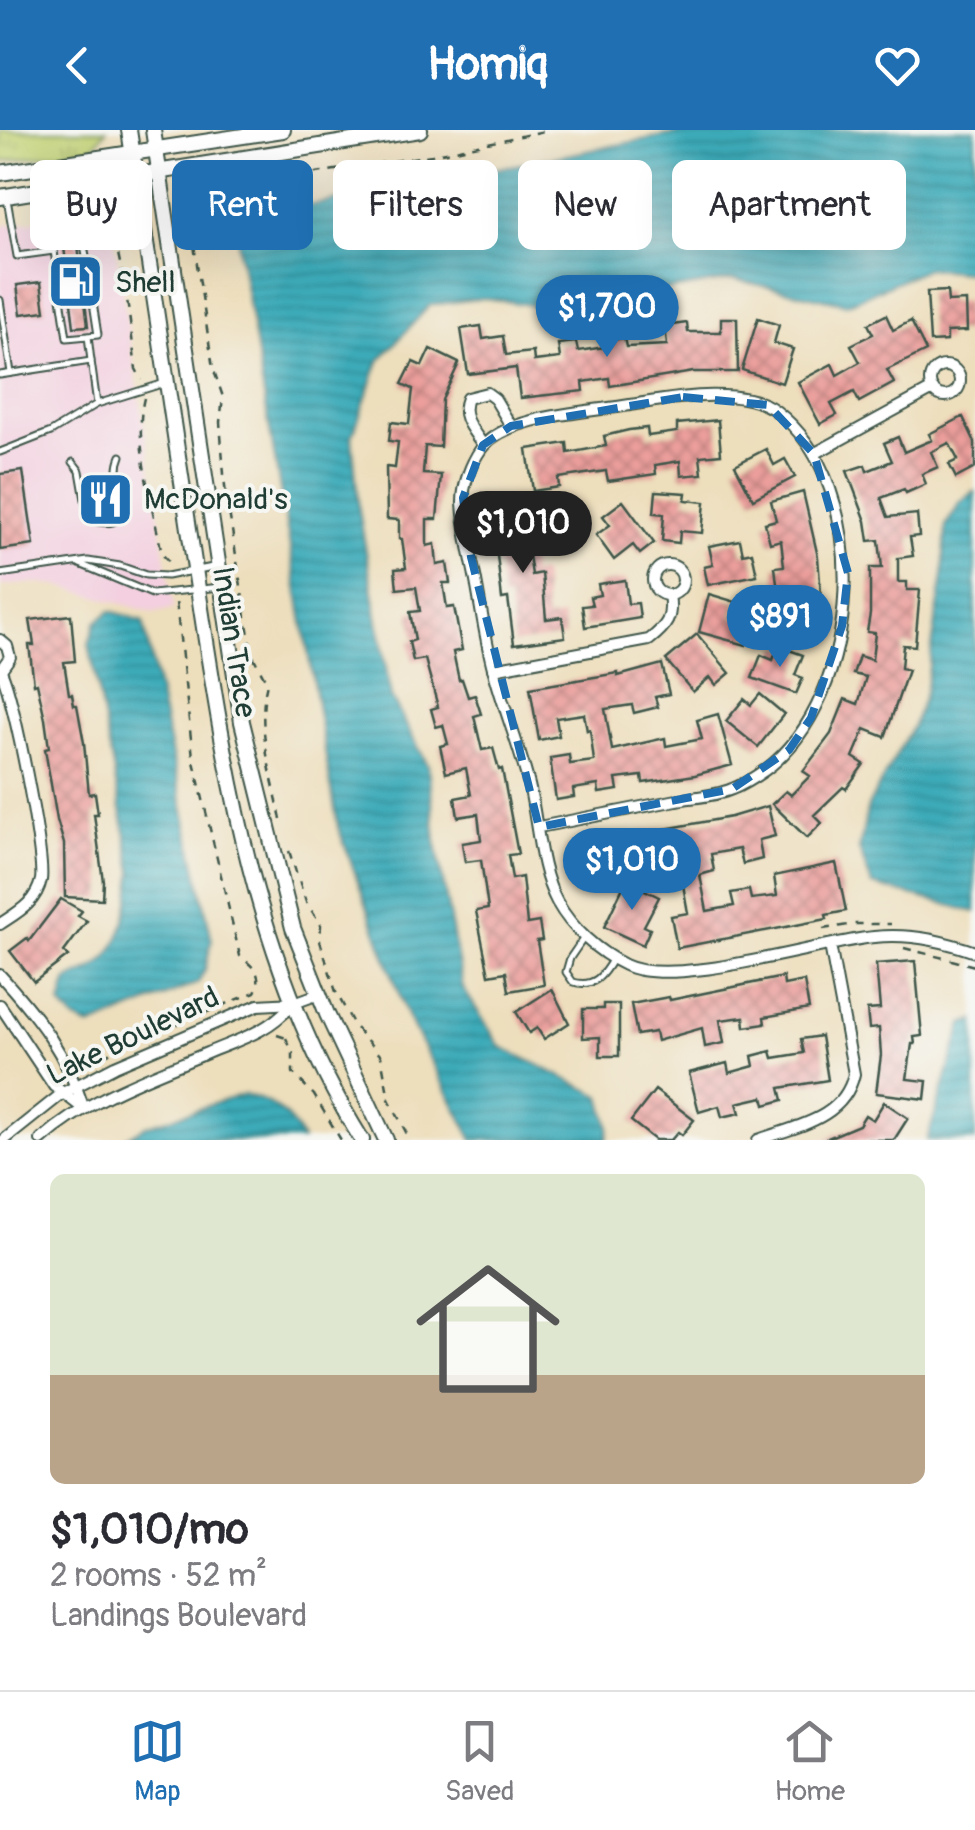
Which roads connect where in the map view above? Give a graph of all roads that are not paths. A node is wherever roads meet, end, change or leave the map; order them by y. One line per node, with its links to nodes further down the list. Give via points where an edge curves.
1 (129, 130): 6 (main road, Indian Trace)
2 (152, 130): 5 (main road, Indian Trace)
3 (283, 130): 5 (main road)
4 (420, 130): 9 (main road)
5 (156, 148): 6 (main road); 9 (main road, Indian Trace)
6 (132, 151): 7 (main road, Indian Trace); 8 (main road)
7 (133, 160)
8 (0, 173)
9 (160, 173): 10 (main road); 31 (main road, Indian Trace)
10 (152, 174)
11 (30, 193): 12 (main road)
12 (3, 197): 14 (lane, via 17,256)
13 (147, 250): 21 (main road, Indian Trace)
14 (54, 251): 16 (lane, via 67,338); 16 (lane, via 51,234 82,231 98,335)
15 (0, 300): 17 (lane)
16 (88, 336): 18 (lane)
17 (3, 341): 19 (lane)
18 (91, 361): 19 (lane); 23 (lane)
19 (11, 374): 20 (lane)
20 (0, 375)
21 (168, 382): 23 (lane); 32 (main road, Indian Trace)
22 (932, 390): 27 (street)
23 (97, 404): 26 (lane)
24 (512, 426): 25 (street); 25 (street, via 486,392 467,398 465,418); 27 (street, via 683,396 736,398 768,405 792,423)
25 (483, 445): 38 (street, via 463,498)
26 (0, 452)
27 (814, 454): 40 (street, via 848,573 830,670 789,750 732,790)
28 (121, 456): 29 (lane, via 116,468 122,511 107,523 88,517)
29 (73, 462)
30 (80, 564): 32 (lane, via 146,575); 33 (lane); 35 (lane, via 152,594)
31 (219, 566): 32 (lane); 34 (main road, Indian Trace)
32 (196, 570): 35 (main road, Indian Trace)
33 (0, 574)
34 (222, 587): 35 (lane); 47 (main road, Indian Trace, via 262,808 293,928)
35 (198, 590): 48 (main road, Indian Trace, via 248,869)
36 (669, 594): 38 (street, via 667,626 649,640)
37 (0, 640): 39 (street, via 10,656)
38 (493, 669): 40 (street)
39 (1, 671): 41 (street, via 42,872 31,904)
40 (539, 827): 42 (street, via 558,904)
41 (0, 924)
42 (584, 937): 45 (street); 45 (lane, via 566,972 573,982 598,980)
43 (830, 945): 44 (street, via 907,936); 45 (street, via 671,972 632,969); 57 (street, via 854,1074 850,1095 825,1116)
44 (975, 952)
45 (613, 958)
46 (0, 975): 50 (street, via 47,1030)
47 (319, 994): 48 (street, Lake Boulevard); 56 (main road, Indian Trace)
48 (294, 1003): 50 (street, Lake Boulevard, via 258,1005); 52 (street, Lake Boulevard, via 273,1025); 55 (main road, Indian Trace)
49 (0, 1006): 51 (street)
50 (76, 1085): 51 (street, Lake Boulevard); 52 (street)
51 (63, 1093): 52 (street); 53 (street, Lake Boulevard)
52 (84, 1109): 54 (street, Lake Boulevard)
53 (4, 1140)
54 (41, 1140)
55 (362, 1140)
56 (386, 1140)
57 (758, 1140)

